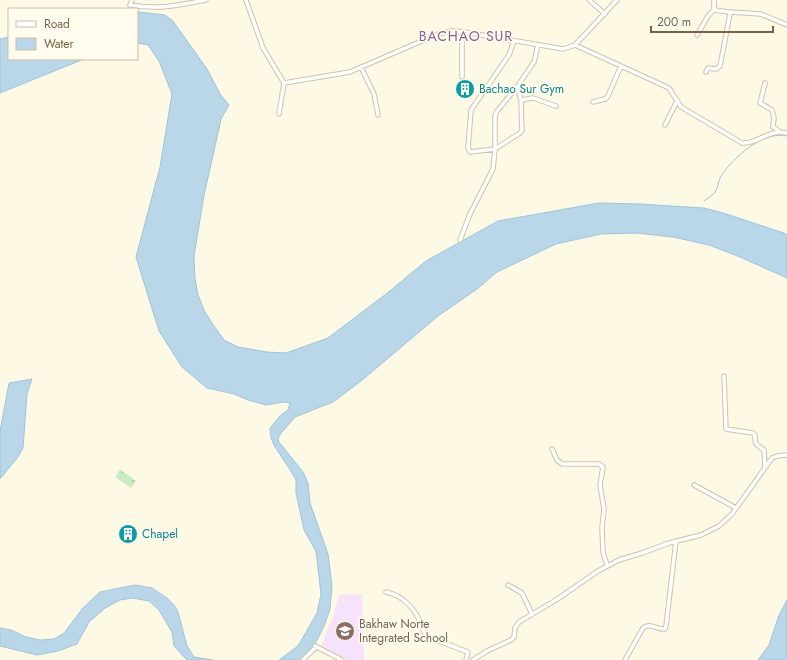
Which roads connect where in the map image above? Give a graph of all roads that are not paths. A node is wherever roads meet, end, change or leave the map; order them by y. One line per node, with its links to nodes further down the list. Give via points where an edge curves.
1 (132, 0): 2 (street, via 130,5 152,8)
2 (206, 0)
3 (246, 0): 20 (street, via 263,48)
4 (589, 0): 9 (street)
5 (617, 0): 9 (street)
6 (714, 0): 7 (street)
7 (714, 10): 8 (street); 12 (street)
8 (730, 12): 10 (street, via 761,14); 18 (street, via 720,66 716,69 708,68)
9 (605, 14): 15 (street)
10 (787, 25)
11 (462, 31): 13 (street); 17 (street, via 438,34); 19 (street)
12 (697, 35)
13 (514, 41): 14 (street); 32 (street, via 510,55 471,110 470,152)
14 (538, 45): 15 (street, via 562,49); 22 (street, via 534,62)
15 (575, 45): 16 (street)
16 (621, 66): 24 (street, via 669,88); 25 (street, via 608,96)
17 (361, 67): 20 (street, via 350,72); 28 (street, via 374,94)
18 (706, 72)
19 (462, 76)
20 (284, 83): 27 (street)
21 (765, 83): 30 (street, via 760,103 772,110 773,127)
22 (517, 87): 23 (street); 32 (street, via 494,116)
23 (521, 100): 26 (street, via 533,98); 32 (street, via 522,130)
24 (677, 101): 29 (street); 30 (street, via 681,107 742,143)
25 (593, 102)
26 (556, 106)
27 (279, 114)
28 (378, 115)
29 (665, 125)
30 (780, 131): 31 (street)
31 (787, 133)
32 (495, 150): 33 (street, via 493,169)
33 (460, 240)
34 (724, 376): 37 (street, via 726,428 755,435 756,445 764,450)
35 (552, 449): 41 (street, via 562,464 599,464 604,467 600,485 604,509 603,552)
36 (787, 455): 37 (street, via 772,458)
37 (765, 468): 39 (street)
38 (694, 485): 39 (street)
39 (736, 508): 40 (street, via 728,519 709,532)
40 (676, 541): 41 (street); 49 (street, via 665,629 649,625 643,628)
41 (607, 566): 44 (street)
42 (508, 584): 44 (street, via 522,593)
43 (386, 592): 47 (street, via 394,593 413,609 426,636 468,652)
44 (532, 614): 48 (street, via 516,625 511,640)
45 (303, 660): 46 (street, via 316,647)
46 (342, 660)
47 (466, 660)
48 (473, 660)
49 (625, 660)

